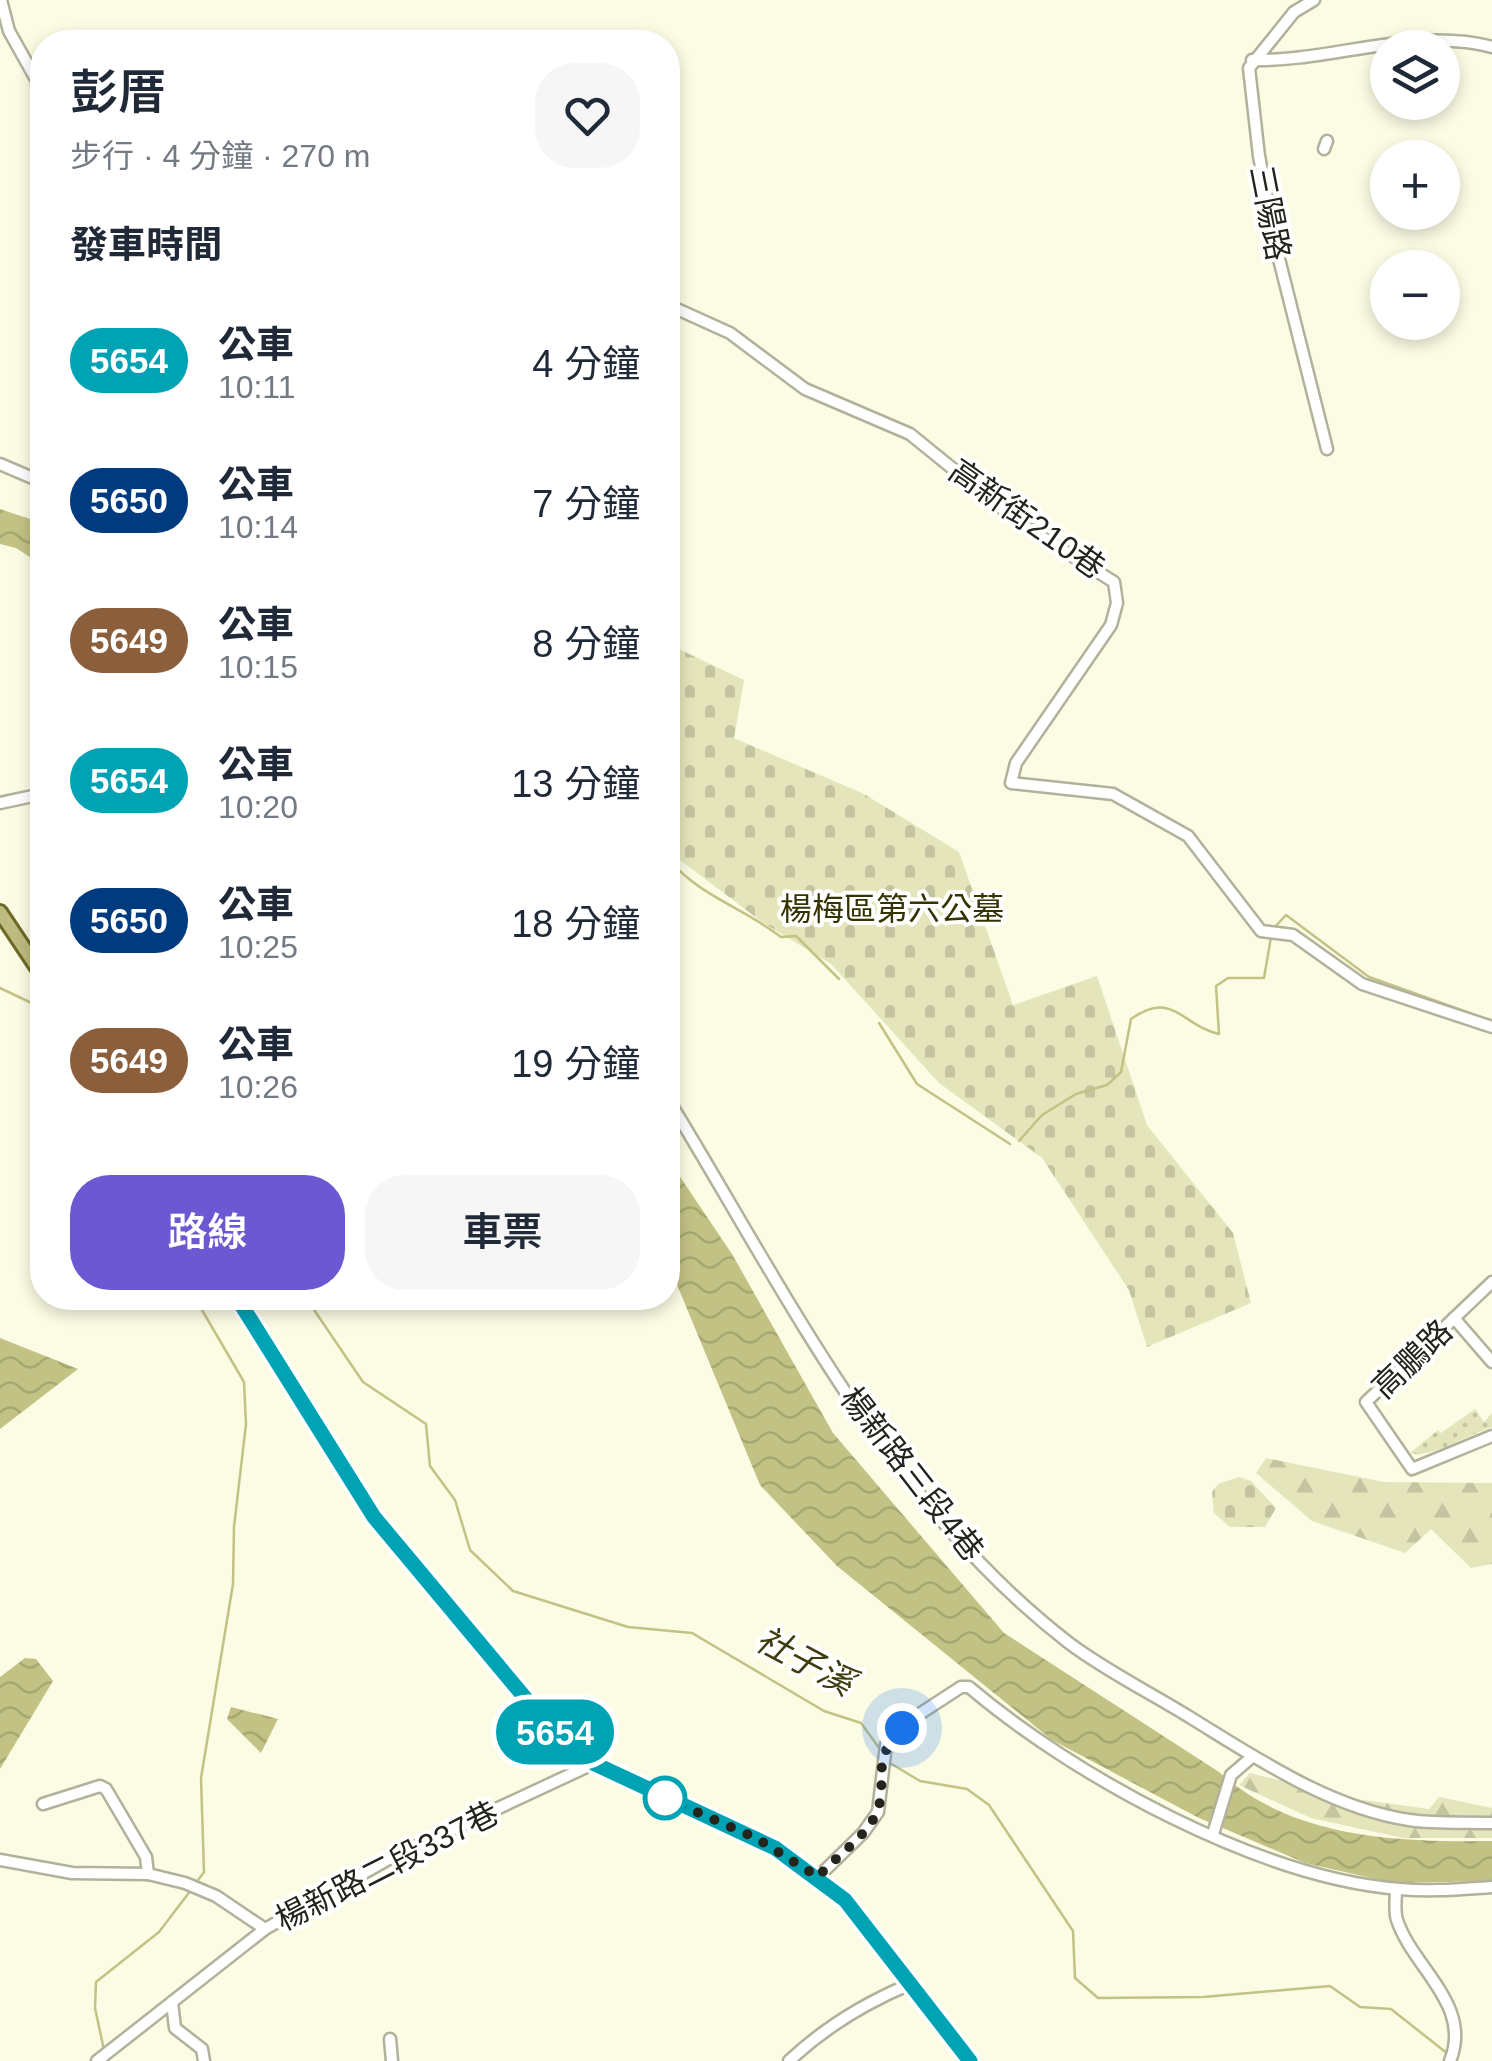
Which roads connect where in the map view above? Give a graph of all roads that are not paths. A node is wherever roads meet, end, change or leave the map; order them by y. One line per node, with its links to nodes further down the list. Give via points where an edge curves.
1 (0, 0): 5 (street)
2 (1314, 0): 4 (street, via 1294,12)
3 (1492, 48): 4 (street, via 1448,38 1296,61)
4 (1252, 60): 7 (street, 三陽路, via 1258,156)
5 (30, 68)
6 (680, 310): 14 (street, 高新街210巷, via 730,333 805,389 910,434 1021,524 1114,582 1111,624 1016,763 1011,782 1114,794 1188,836 1261,931 1293,935 1362,984)
7 (1327, 449)
8 (0, 464): 9 (street)
9 (30, 477)
10 (30, 797): 11 (street)
11 (0, 803)
12 (0, 912): 13 (main road)
13 (30, 957)
14 (1492, 1028)
15 (680, 1120): 21 (street, 楊新路三段4巷, via 800,1324 945,1524 1071,1644)
16 (1492, 1282): 18 (street, 高鵬路)
17 (245, 1310): 22 (main road, via 374,1517 552,1730)
18 (1454, 1318): 19 (street); 20 (street, 高鵬路, via 1366,1402 1412,1469)
19 (1492, 1362)
20 (1492, 1436)
21 (1253, 1756): 24 (street, 楊新路三段4巷, via 1331,1796 1408,1820); 25 (street, via 1231,1775)
22 (595, 1764): 28 (main road, via 756,1838); 31 (street, 楊新路二段337巷, via 387,1860)
23 (43, 1804): 27 (street, via 106,1789 146,1857)
24 (1492, 1823)
25 (1213, 1831): 28 (street, via 1078,1766 961,1687 886,1744 878,1812); 30 (street, via 1302,1867)
26 (0, 1860): 27 (street, via 72,1873)
27 (148, 1874): 31 (street, via 216,1896)
28 (818, 1877): 32 (main road, via 845,1900)
29 (1492, 1886): 30 (street)
30 (1396, 1889): 41 (street, via 1395,1917 1453,2009)
31 (265, 1929): 33 (street, 楊新路二段337巷)
32 (908, 1985): 35 (street, via 859,2008); 40 (main road)
33 (172, 2002): 36 (street, 楊新路二段337巷); 37 (street, via 175,2028 202,2049)
34 (390, 2039): 38 (street)
35 (803, 2056): 39 (street)
36 (102, 2057)
37 (204, 2061)
38 (392, 2061)
39 (789, 2061)
40 (970, 2061)
41 (1450, 2061)

